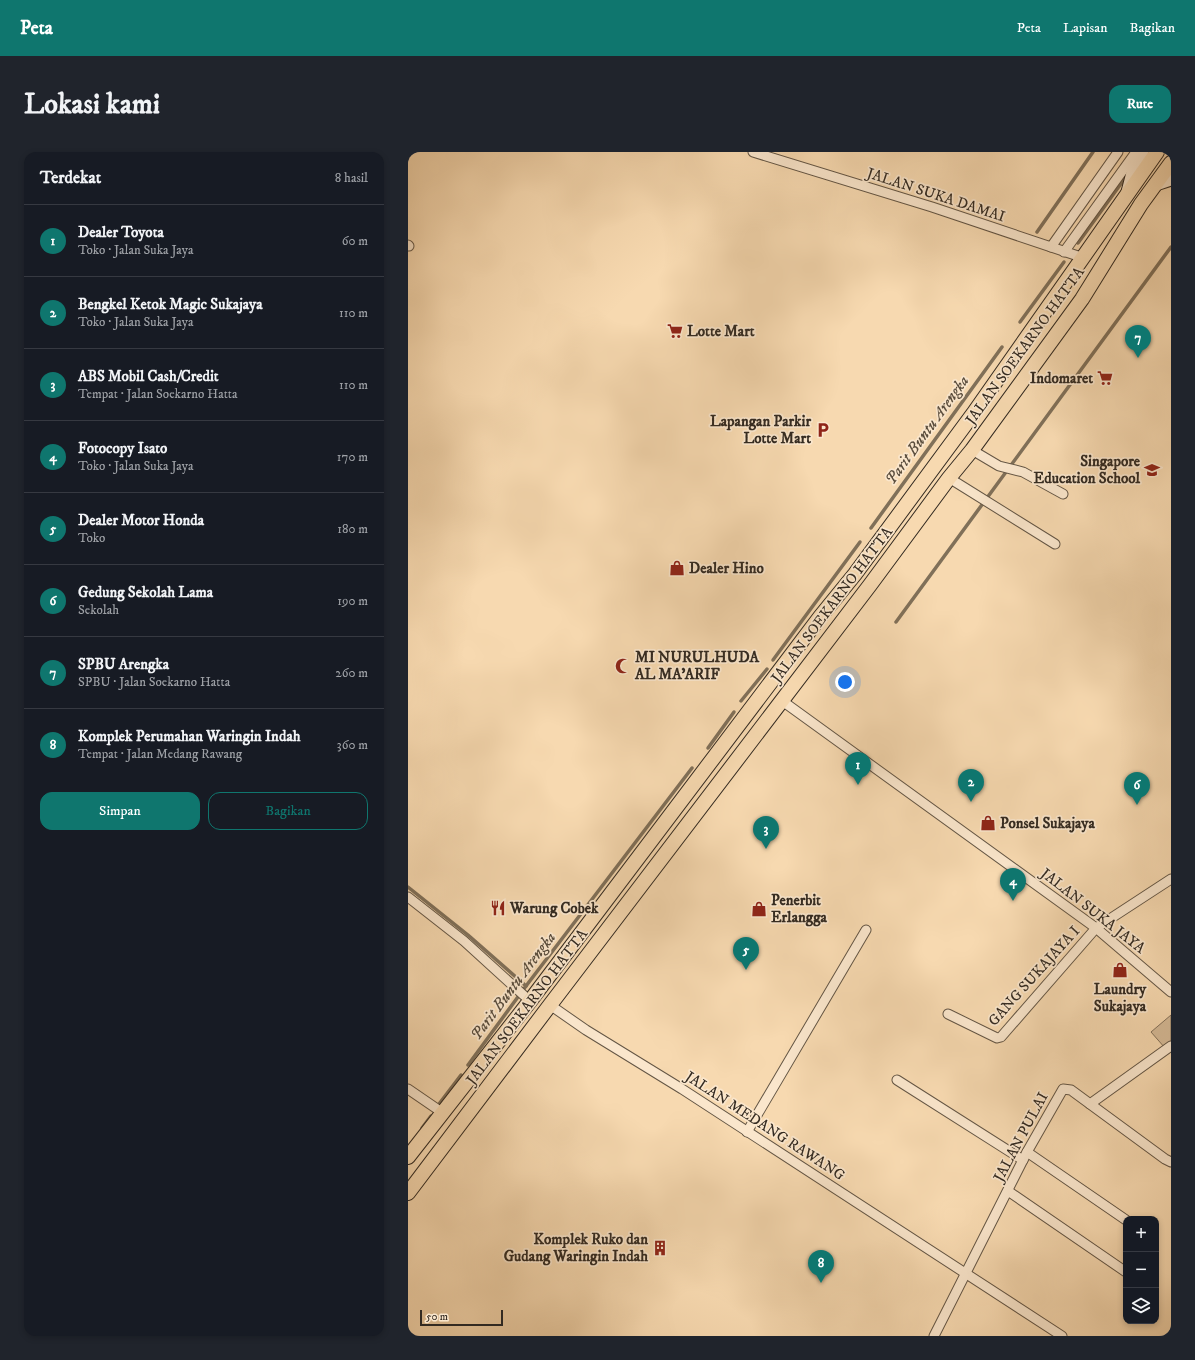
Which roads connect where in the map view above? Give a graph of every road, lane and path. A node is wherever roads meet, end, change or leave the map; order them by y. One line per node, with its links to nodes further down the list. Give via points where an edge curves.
1 (753, 152): 10 (street, JALAN SUKA DAMAI, via 932,207)
2 (1118, 152): 10 (street)
3 (1136, 152): 11 (street)
4 (1142, 152): 9 (street, via 1134,168)
5 (1157, 152): 9 (main road, JALAN SOEKARNO HATTA)
6 (1171, 163): 8 (main road, JALAN SOEKARNO HATTA)
7 (1171, 179): 8 (street)
8 (1156, 184): 13 (main road, JALAN SOEKARNO HATTA, via 1082,299)
9 (1126, 196): 12 (main road, JALAN SOEKARNO HATTA)
10 (1051, 248): 11 (street, JALAN SUKA DAMAI)
11 (1064, 252): 12 (street, JALAN SUKA DAMAI)
12 (1084, 258): 17 (main road, JALAN SOEKARNO HATTA)
13 (972, 450): 14 (main road, JALAN SOEKARNO HATTA); 15 (street, via 998,466 1023,472)
14 (949, 478): 16 (street); 18 (main road, JALAN SOEKARNO HATTA)
15 (1063, 494)
16 (1055, 544)
17 (855, 574): 18 (main road); 25 (main road, JALAN SOEKARNO HATTA)
18 (870, 585): 19 (main road, JALAN SOEKARNO HATTA)
19 (781, 700): 22 (street, JALAN SUKA JAYA); 26 (main road, JALAN SOEKARNO HATTA)
20 (1171, 879): 22 (street)
21 (408, 897): 25 (street, via 464,941)
22 (1096, 928): 24 (street, JALAN SUKA JAYA); 27 (street, GANG SUKAJAYA I, via 1001,1037 997,1038)
23 (866, 930): 33 (street)
24 (1171, 992)
25 (528, 1000): 32 (main road, JALAN SOEKARNO HATTA)
26 (550, 1005): 33 (street, JALAN MEDANG RAWANG); 38 (main road, JALAN SOEKARNO HATTA)
27 (948, 1014)
28 (1171, 1046): 31 (street)
29 (897, 1080): 34 (street)
30 (408, 1089): 32 (street)
31 (1090, 1104): 34 (street, JALAN PULAI, via 1071,1090 1063,1089); 36 (street, JALAN PULAI)
32 (443, 1113): 35 (main road, JALAN SOEKARNO HATTA)
33 (747, 1132): 41 (street, JALAN MEDANG RAWANG)
34 (1025, 1156): 37 (street, JALAN PULAI); 39 (street)
35 (408, 1158)
36 (1171, 1162)
37 (1008, 1191): 40 (street); 41 (street, JALAN PULAI)
38 (408, 1193)
39 (1123, 1218)
40 (1123, 1270)
41 (965, 1273): 42 (street, JALAN PULAI); 43 (street, JALAN MEDANG RAWANG)
42 (938, 1335)
43 (1062, 1336)

